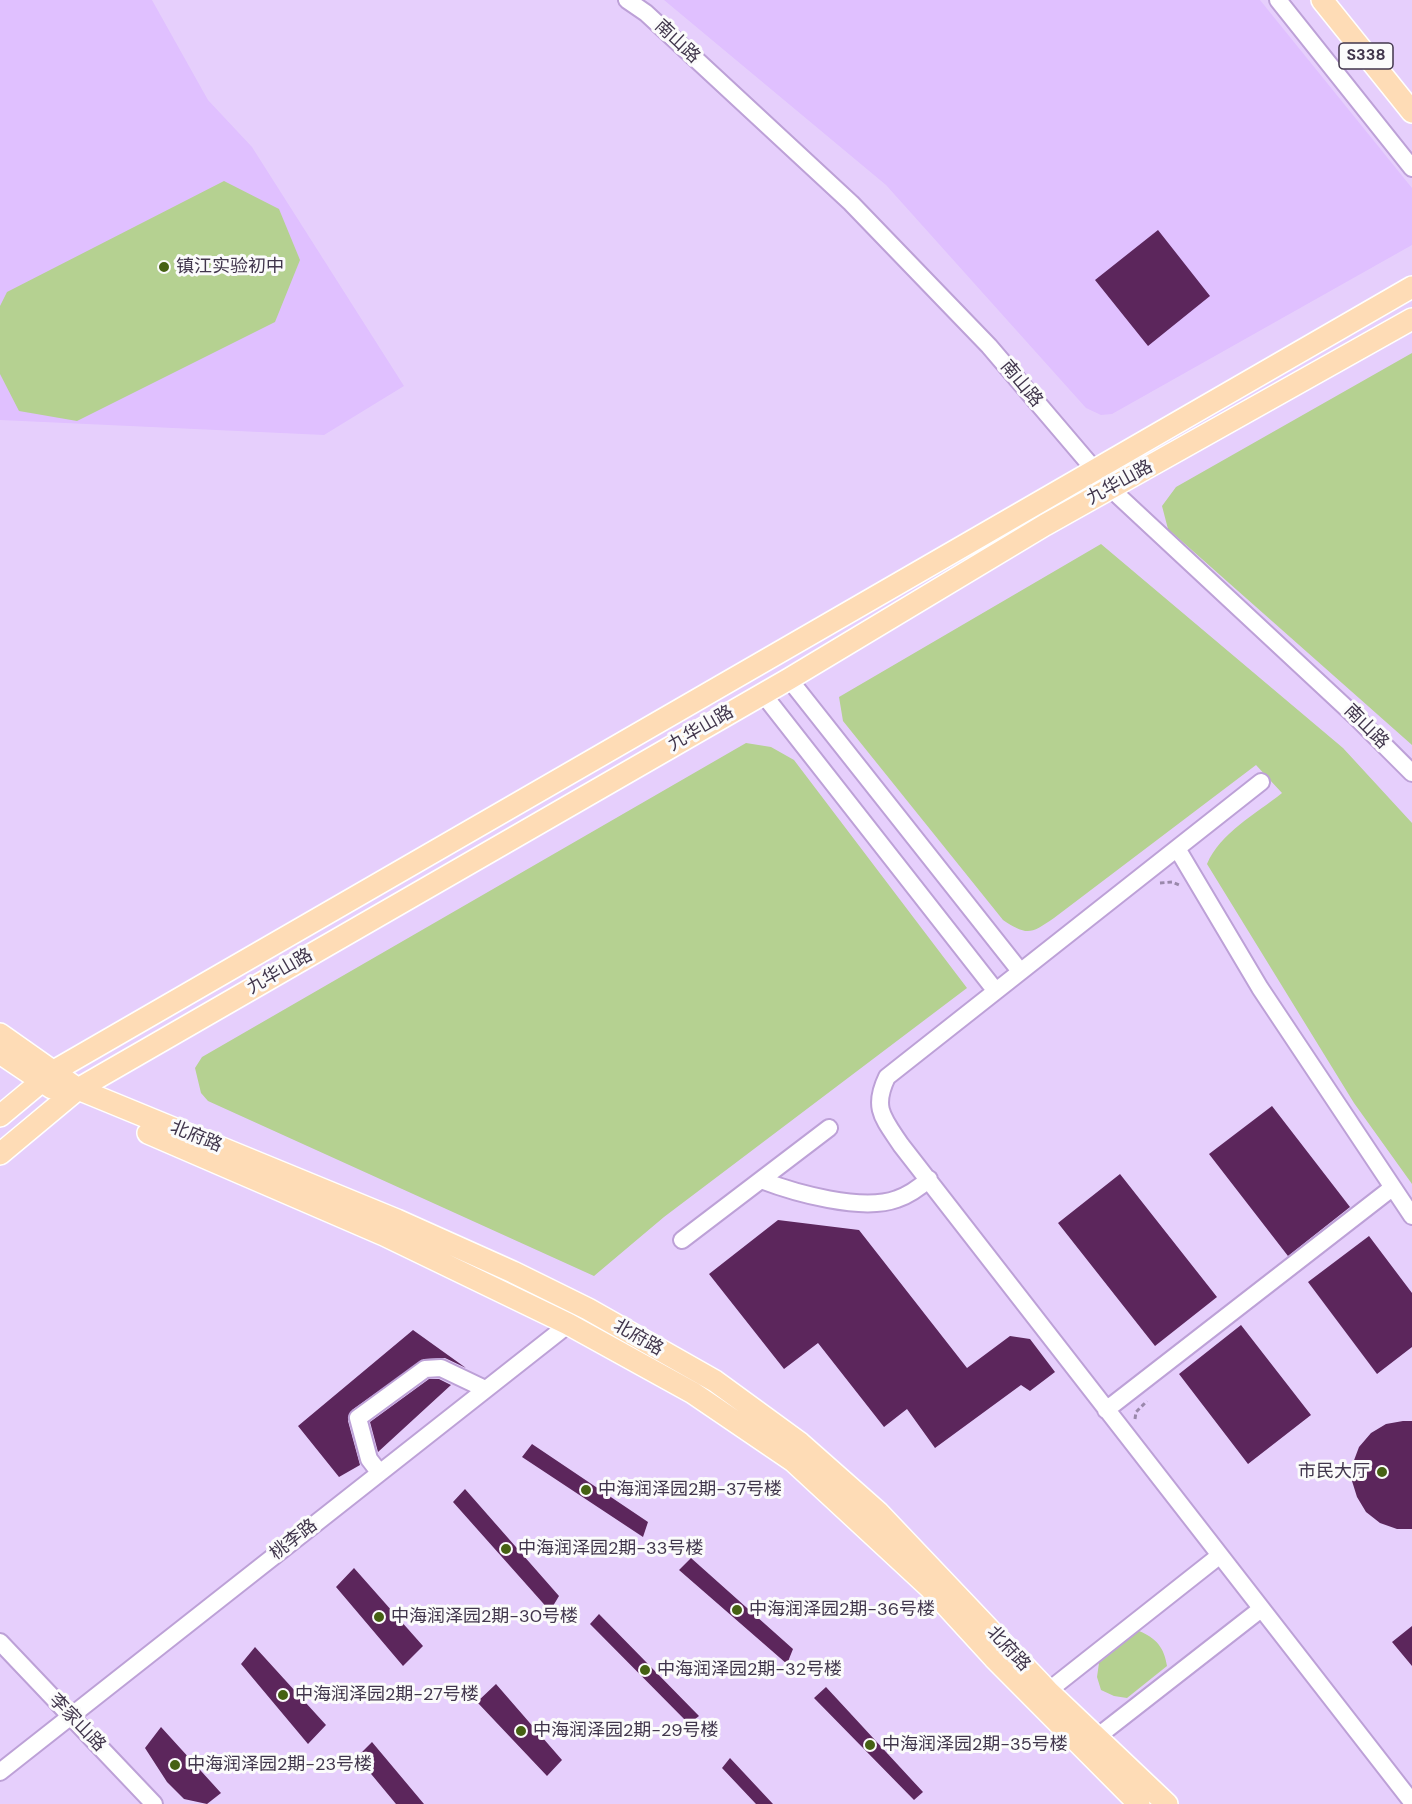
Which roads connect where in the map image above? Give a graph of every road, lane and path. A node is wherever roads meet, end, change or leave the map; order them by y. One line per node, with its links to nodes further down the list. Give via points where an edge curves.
1 (627, 0): 8 (street, 南山路, via 851,203 989,346)
2 (1278, 0): 5 (street)
3 (1322, 0): 4 (main road, S338)
4 (1412, 112)
5 (1412, 168)
6 (1412, 286): 8 (main road, 九华山路)
7 (1412, 319): 9 (main road, 九华山路)
8 (1093, 469): 9 (street, 南山路); 21 (main road, 九华山路)
9 (1110, 488): 10 (main road, 九华山路); 12 (street, 南山路)
10 (789, 679): 11 (main road, 九华山路); 17 (street)
11 (763, 694): 18 (street); 22 (main road, 九华山路)
12 (1412, 773)
13 (1261, 783): 14 (street)
14 (1178, 850): 17 (street); 28 (street, via 1260,988)
15 (1153, 885): 16 (path, via 1172,882)
16 (1186, 890)
17 (1020, 971): 18 (street)
18 (995, 990): 26 (street, via 887,1077 879,1094 879,1108 887,1123)
19 (0, 1034): 21 (main road, 北府路)
20 (0, 1053): 21 (main road, 北府路)
21 (48, 1076): 22 (main road, 北府路); 23 (main road, 九华山路)
22 (73, 1094): 25 (main road, 九华山路); 31 (main road, 北府路, via 397,1220); 32 (main road, 北府路, via 384,1235)
23 (0, 1116)
24 (829, 1128): 27 (street)
25 (0, 1155)
26 (929, 1179): 27 (street, via 896,1200 869,1202 812,1197); 34 (street)
27 (761, 1180): 30 (street)
28 (1392, 1188): 29 (street); 34 (street)
29 (1412, 1216)
30 (682, 1240)
31 (588, 1309): 32 (street, 桃李路); 39 (main road, 北府路, via 715,1381 800,1443 878,1512)
32 (568, 1324): 33 (street, 桃李路); 45 (main road, 北府路, via 693,1394 793,1461 929,1587)
33 (485, 1389): 35 (street, 桃李路); 35 (street, via 441,1368 425,1369 358,1418 369,1459)
34 (1106, 1410): 36 (street)
35 (379, 1472): 40 (street, 桃李路)
36 (1219, 1556): 37 (street); 39 (street)
37 (1261, 1609): 41 (street); 43 (street)
38 (0, 1642): 40 (street, 李家山路)
39 (1048, 1692): 41 (main road, 北府路)
40 (71, 1716): 42 (street, 桃李路); 44 (street, 李家山路)
41 (1097, 1737): 46 (main road, 北府路)
42 (0, 1772)
43 (1412, 1802)
44 (154, 1804)
45 (1139, 1804)
46 (1167, 1804)

